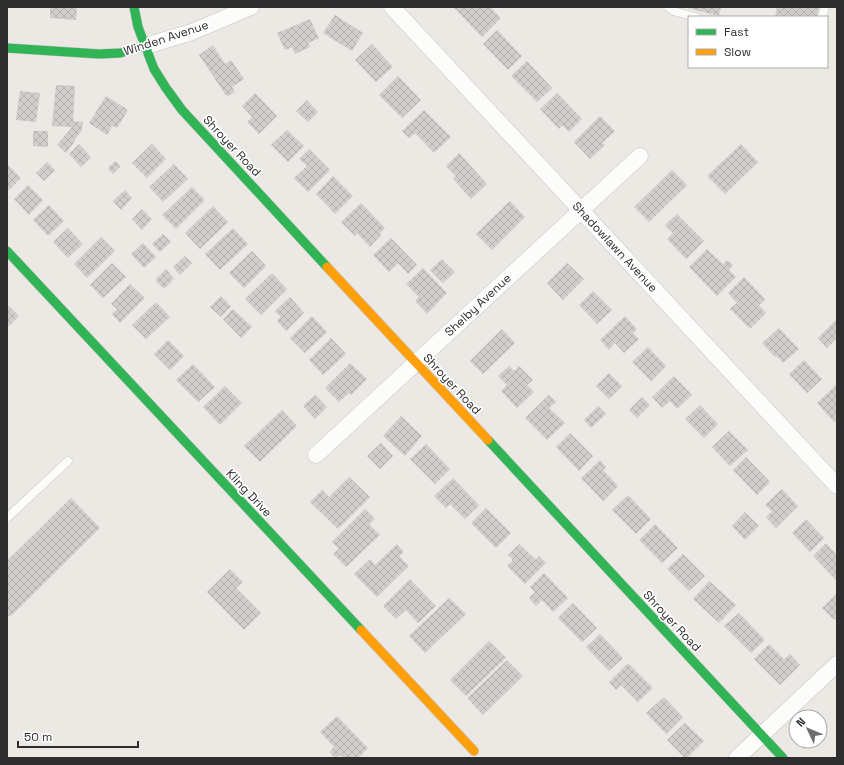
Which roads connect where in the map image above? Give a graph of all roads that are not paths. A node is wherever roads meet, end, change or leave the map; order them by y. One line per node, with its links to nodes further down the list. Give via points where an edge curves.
1 (134, 7): 6 (main road, Shroyer Road)
2 (250, 7): 6 (street, Winden Avenue, via 192,32)
3 (392, 7): 9 (street, Shadowlawn Avenue)
4 (668, 7): 5 (lane, via 673,12)
5 (691, 16)
6 (145, 46): 7 (main road, Winden Avenue, via 120,53 99,54); 11 (main road, Shroyer Road, via 154,69 182,110)
7 (7, 48)
8 (640, 156): 9 (street, Shelby Avenue)
9 (581, 211): 11 (street, Shelby Avenue); 14 (street, Shadowlawn Avenue)
10 (7, 251): 18 (main road, Kling Drive)
11 (416, 363): 12 (street, Shelby Avenue); 17 (main road, Shroyer Road)
12 (316, 455)
13 (68, 461): 15 (lane)
14 (837, 486)
15 (7, 518)
16 (837, 664): 17 (street)
17 (761, 735): 19 (street); 20 (main road, Shroyer Road)
18 (474, 751)
19 (737, 758)
20 (783, 758)

